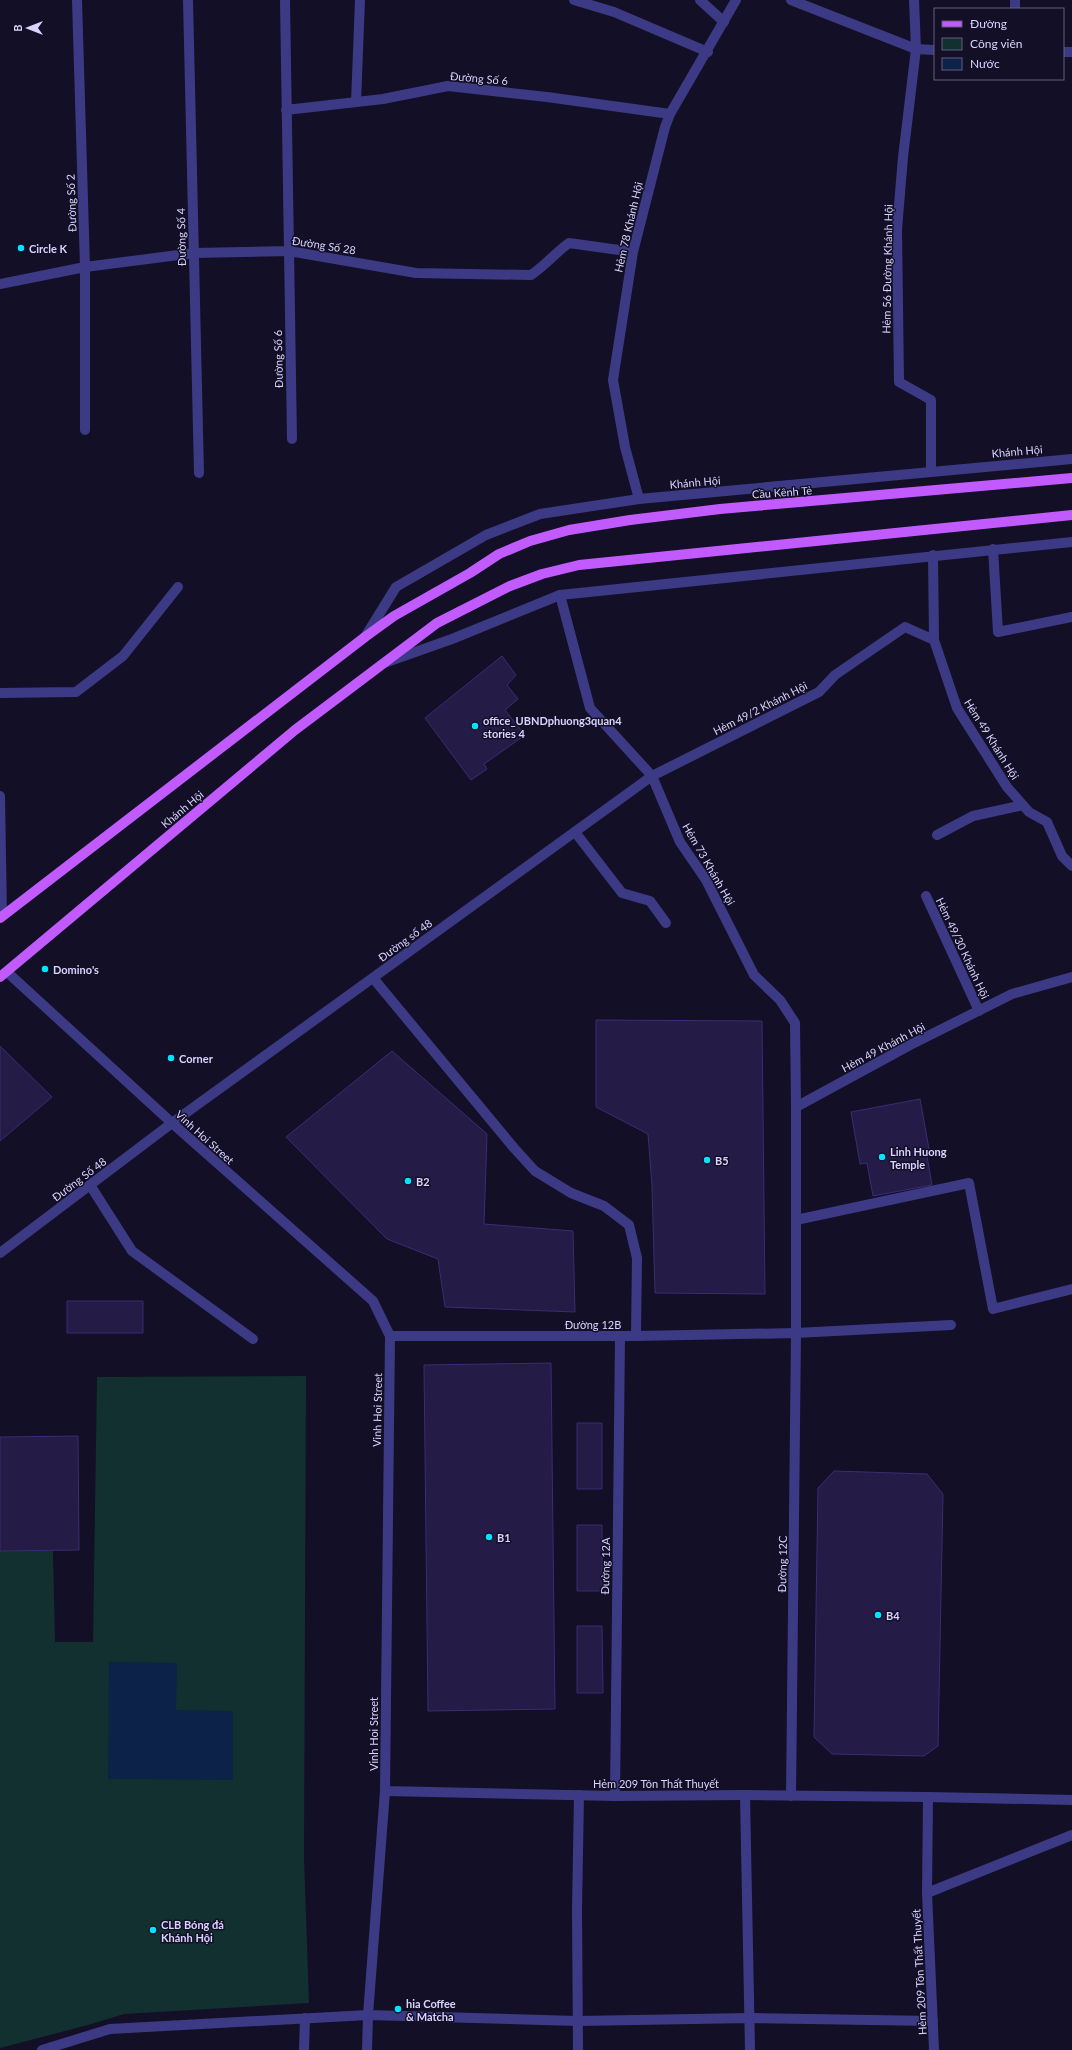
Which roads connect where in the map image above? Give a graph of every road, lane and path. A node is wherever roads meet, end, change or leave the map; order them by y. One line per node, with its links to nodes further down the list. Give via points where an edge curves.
1 (77, 0): 20 (street, Đường Số 2)
2 (188, 0): 19 (street, Đường Số 4)
3 (284, 0): 15 (street, Đường Số 6)
4 (360, 0): 14 (street)
5 (574, 0): 13 (street, via 614,12)
6 (700, 0): 10 (street)
7 (736, 0): 10 (street, Hẻm 78 Khánh Hội)
8 (791, 0): 11 (street)
9 (914, 0): 11 (street)
10 (724, 22): 13 (street, Hẻm 78 Khánh Hội)
11 (916, 49): 12 (street); 25 (street, Hẻm 56 Đường Khánh Hội, via 897,229 898,382 930,400)
12 (934, 50)
13 (708, 52): 16 (street, Hẻm 78 Khánh Hội)
14 (356, 102): 15 (street, Đường Số 6); 16 (street, Đường Số 6, via 448,86)
15 (286, 110): 17 (street, Đường Số 6)
16 (670, 114): 18 (street, Hẻm 78 Khánh Hội)
17 (289, 251): 18 (street, Đường Số 28, via 416,273 531,275 546,265 558,250 569,243); 19 (street, Đường Số 28); 23 (street, Đường Số 6)
18 (632, 252): 28 (street, Hẻm 78 Khánh Hội, via 613,380 624,447)
19 (194, 253): 20 (street, Đường Số 28); 26 (street, Đường Số 4)
20 (85, 267): 21 (street, Đường Số 28); 22 (street, Đường Số 2)
21 (0, 284)
22 (85, 430)
23 (292, 439)
24 (1072, 459): 25 (street, Khánh Hội)
25 (930, 471): 28 (street, Khánh Hội)
26 (199, 473)
27 (1072, 478): 32 (main road, Cầu Kênh Tẻ, via 720,509 630,520 568,530 530,541)
28 (639, 499): 37 (street, Khánh Hội, via 540,514 486,535 396,587)
29 (1072, 515): 39 (main road, Khánh Hội, via 579,565 542,574 510,586 437,623)
30 (1072, 542): 31 (street, Khánh Hội)
31 (993, 549): 33 (street, Khánh Hội); 36 (street, via 998,632)
32 (499, 554): 37 (main road, Khánh Hội, via 394,616)
33 (933, 555): 35 (street, Khánh Hội); 38 (street, Hẻm 49 Khánh Hội)
34 (178, 587): 40 (street, via 123,656 76,692)
35 (560, 595): 39 (street, Khánh Hội); 41 (street, Hẻm 73 Khánh Hội, via 590,708)
36 (1072, 617)
37 (365, 637): 48 (main road, Khánh Hội)
38 (934, 640): 41 (street, Hẻm 49/2 Khánh Hội, via 905,627 835,675 819,692); 43 (street, Hẻm 49 Khánh Hội, via 957,708 1007,787)
39 (384, 663): 50 (main road, Khánh Hội, via 295,730)
40 (0, 693)
41 (652, 776): 44 (street, Đường số 48); 54 (street, Hẻm 73 Khánh Hội, via 680,842 706,880 754,975 780,1000 795,1023)
42 (0, 796): 48 (street)
43 (1023, 805): 45 (street, via 973,816); 46 (street, Hẻm 49 Khánh Hội, via 1029,812 1047,822 1062,856)
44 (576, 832): 49 (street, via 622,893 650,901); 52 (street, Đường số 48)
45 (938, 835)
46 (1072, 866)
47 (926, 896): 53 (street, Hẻm 49/30 Khánh Hội)
48 (1, 917)
49 (666, 923)
50 (3, 975): 55 (street, Vinh Hoi Street)
51 (1072, 977): 53 (street, Hẻm 49 Khánh Hội, via 1012,994)
52 (373, 978): 55 (street, Đường số 48); 64 (street, via 536,1171 571,1193 604,1206 629,1225 637,1258)
53 (978, 1011): 54 (street, Hẻm 49 Khánh Hội)
54 (796, 1107): 57 (street, Hẻm 73 Khánh Hội)
55 (172, 1124): 56 (street, Đường Số 48); 62 (street, Vinh Hoi Street, via 373,1301)
56 (90, 1185): 58 (street, Đường Số 48); 65 (street, via 132,1250)
57 (796, 1220): 59 (street, via 969,1182 993,1309); 61 (street, Đường 12C)
58 (0, 1253)
59 (1072, 1289)
60 (951, 1325): 61 (street, Đường 12B)
61 (796, 1333): 64 (street, Đường 12B); 70 (street, Đường 12C)
62 (390, 1336): 63 (street, Đường 12B); 66 (street, Vinh Hoi Street)
63 (620, 1336): 64 (street, Đường 12B); 69 (street, Đường 12A)
64 (636, 1336)
65 (254, 1339)
66 (385, 1791): 67 (street, Hẻm 209 Tôn Thất Thuyết); 75 (street, Vinh Hoi Street)
67 (579, 1795): 69 (street, Hẻm 209 Tôn Thất Thuyết); 78 (street)
68 (745, 1795): 69 (street, Hẻm 209 Tôn Thất Thuyết); 70 (street, Hẻm 209 Tôn Thất Thuyết); 77 (street)
69 (615, 1796)
70 (791, 1796): 71 (street, Hẻm 209 Tôn Thất Thuyết)
71 (928, 1797): 72 (street, Hẻm 209 Tôn Thất Thuyết); 74 (street, Hẻm 209 Tôn Thất Thuyết)
72 (1072, 1800)
73 (1072, 1835): 74 (street)
74 (927, 1893): 79 (street, Hẻm 209 Tôn Thất Thuyết)
75 (368, 2015): 76 (street); 78 (street); 82 (street)
76 (305, 2018): 80 (street, via 110,2029); 81 (street)
77 (751, 2018): 78 (street); 79 (street); 84 (street)
78 (577, 2021): 83 (street)
79 (933, 2021): 85 (street, Hẻm 209 Tôn Thất Thuyết)
80 (42, 2050)
81 (304, 2050)
82 (368, 2050)
83 (578, 2050)
84 (750, 2050)
85 (934, 2050)

